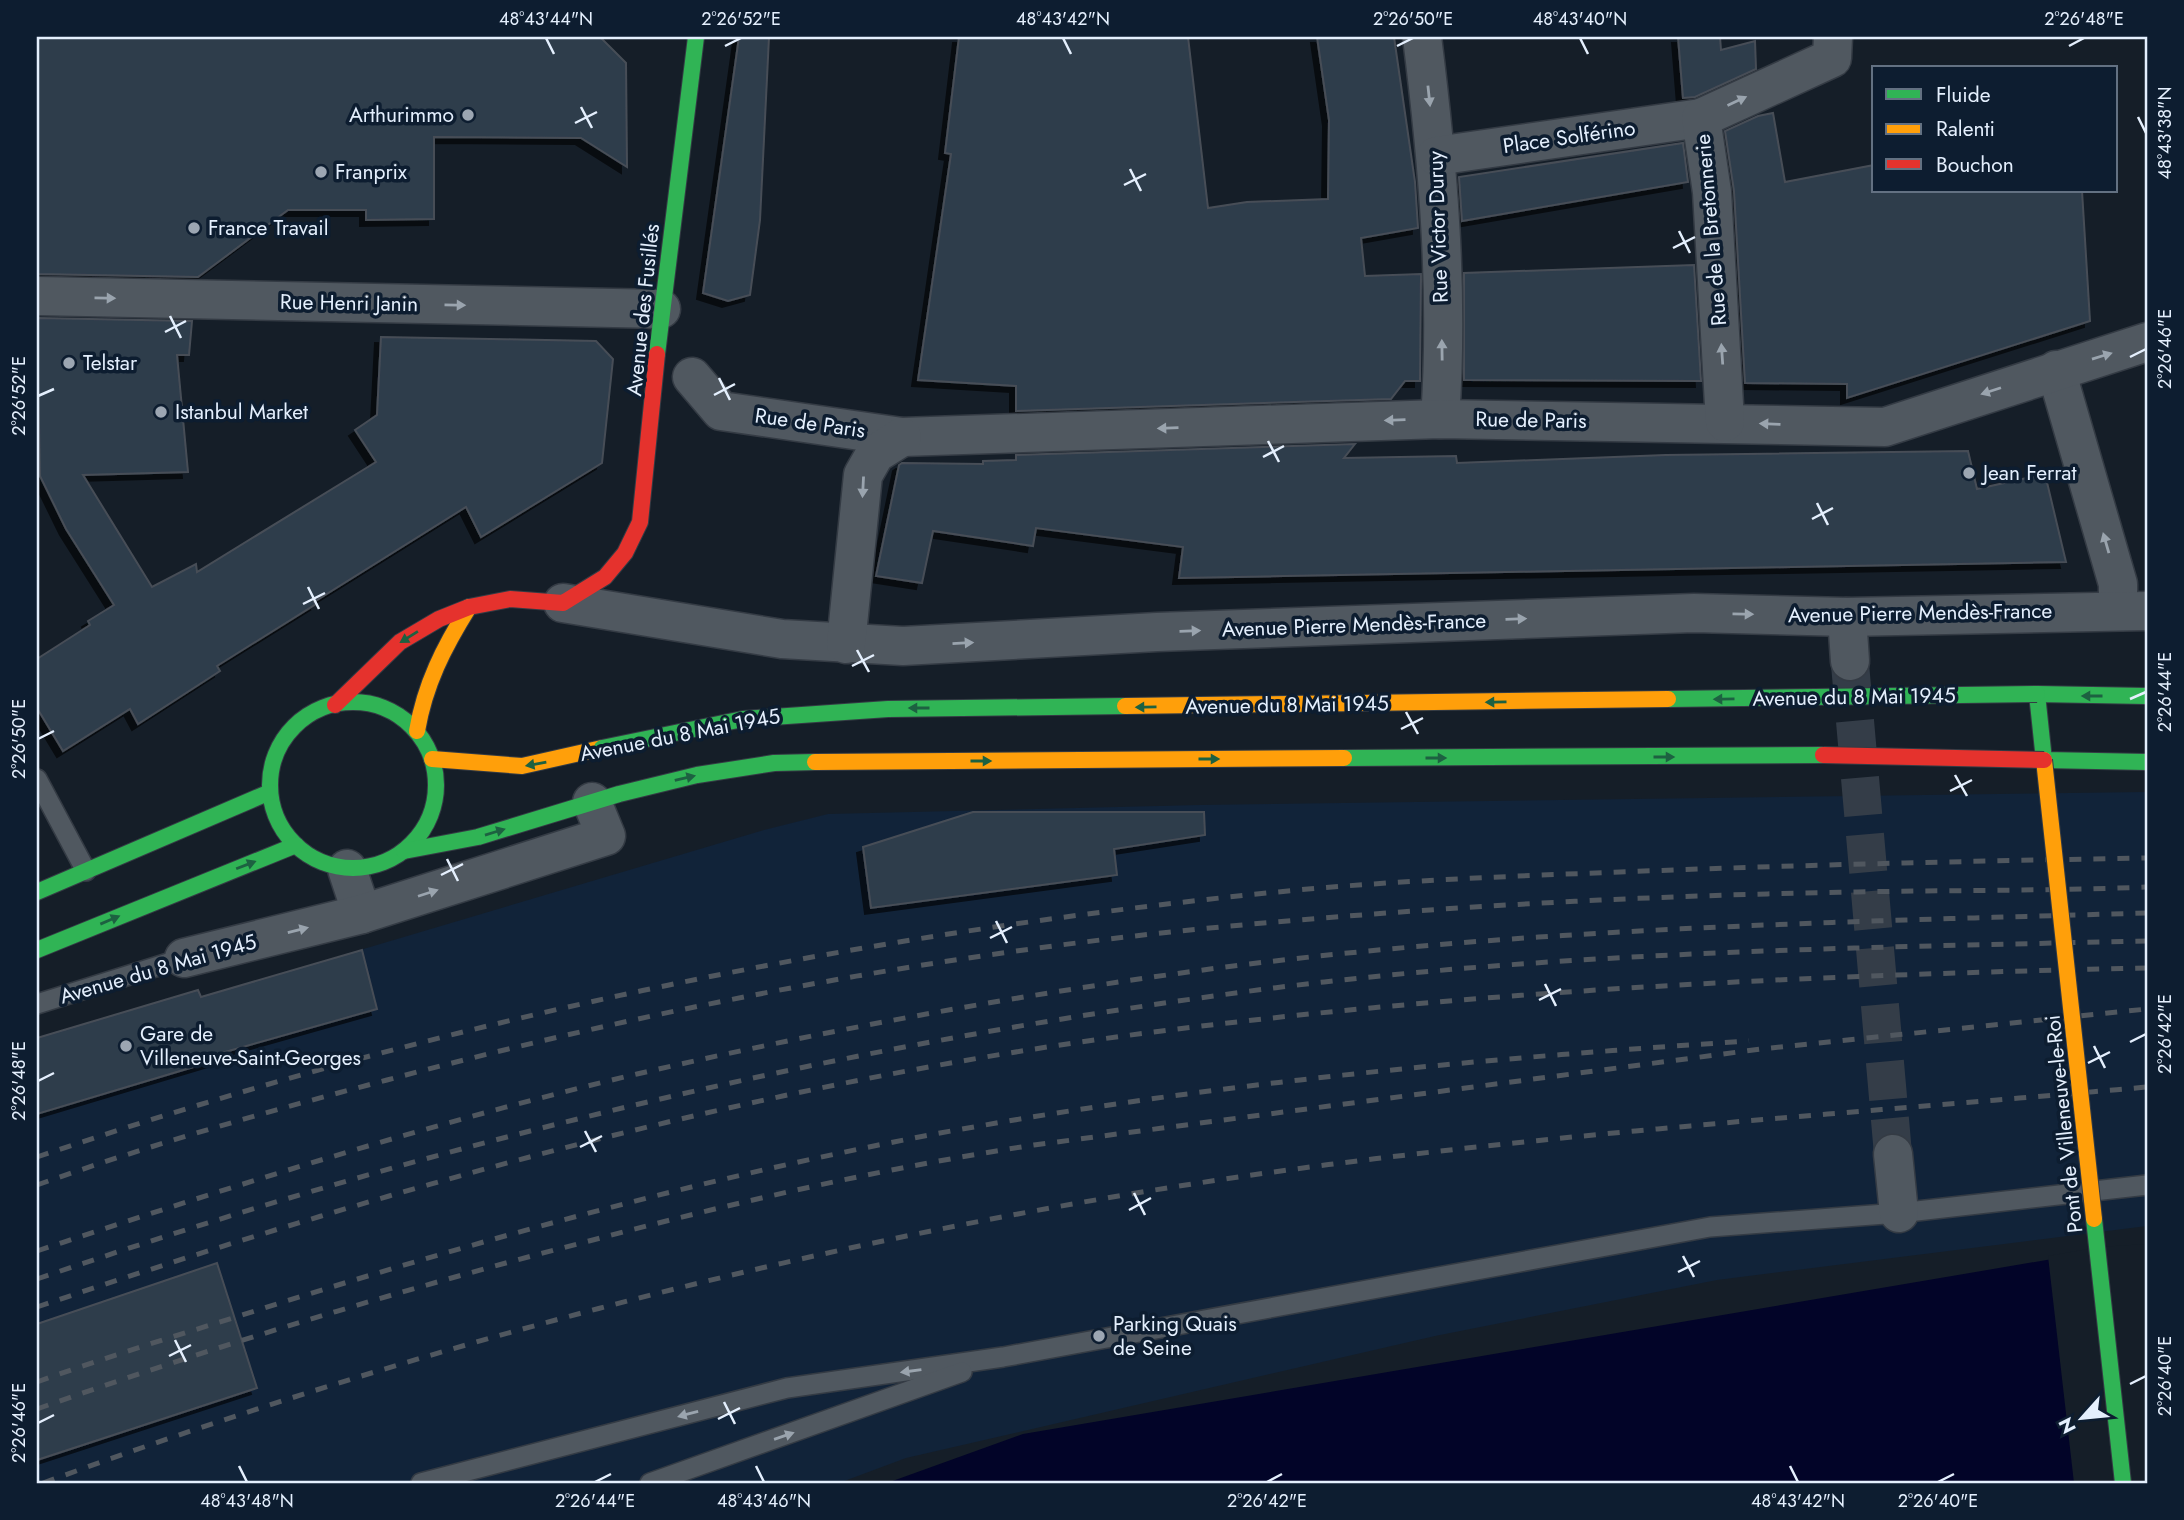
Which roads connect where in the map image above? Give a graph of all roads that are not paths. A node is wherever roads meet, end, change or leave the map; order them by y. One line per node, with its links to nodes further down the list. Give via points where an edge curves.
1 (696, 37): 7 (main road, Avenue des Fusillés)
2 (1423, 37): 5 (street, Rue Victor Duruy, one-way to 5)
3 (1833, 37): 4 (street, Rue de la Bretonnerie, one-way to 3, via 1832,58)
4 (1701, 118): 5 (street, Place Solférino); 12 (street, Rue de la Bretonnerie, one-way to 4, via 1712,192)
5 (1436, 156): 11 (street, Rue Victor Duruy, one-way to 5, via 1441,236)
6 (37, 296): 7 (street, Rue Henri Janin, one-way to 7)
7 (662, 309): 14 (main road, Avenue des Fusillés, via 640,522 605,578)
8 (2147, 342): 9 (street, Rue de Paris, one-way to 8)
9 (2056, 370): 12 (street, Rue de Paris, one-way to 12, via 1885,427); 16 (street, one-way to 9, via 2118,584)
10 (692, 377): 13 (street, Rue de Paris, via 721,411)
11 (1440, 419): 12 (street, Rue de Paris); 13 (street, Rue de Paris, one-way to 13)
12 (1726, 422)
13 (902, 437): 18 (street, Rue de Paris, one-way to 18, via 875,454 863,475)
14 (564, 603): 15 (main road, via 510,599); 18 (street, Avenue Pierre Mendès-France, via 706,629)
15 (469, 607): 22 (main road, one-way to 22, via 400,642); 23 (main road, via 437,657 423,691)
16 (2133, 610): 17 (street, Avenue Pierre Mendès-France)
17 (1847, 617): 18 (street, Avenue Pierre Mendès-France, one-way to 17, via 903,646 1694,613); 19 (street)
18 (846, 644)
19 (1850, 661)
20 (2037, 694): 21 (main road, Avenue du 8 Mai 1945, one-way to 20); 24 (main road, Avenue du 8 Mai 1945, one-way to 24, bridge, via 888,709 743,719 522,766); 25 (main road, Pont de Villeneuve-le-Roi)
21 (2147, 696)
22 (335, 705): 23 (main road, via 357,701 380,707); 28 (main road, via 303,719 284,739 272,764)
23 (417, 731): 24 (main road)
24 (432, 759): 31 (main road, via 436,784 432,809 422,832)
25 (2043, 760): 26 (main road, Avenue du 8 Mai 1945); 29 (main road, Avenue du 8 Mai 1945, one-way to 25, bridge, via 697,775 774,763 1836,755); 45 (main road, Pont de Villeneuve-le-Roi, bridge)
26 (2147, 762)
27 (37, 779): 33 (lane)
28 (271, 792): 30 (main road, via 274,811); 33 (main road)
29 (605, 798): 31 (main road, Avenue du 8 Mai 1945, one-way to 29, via 478,838); 35 (street, Avenue du 8 Mai 1945, one-way to 29, via 606,836)
30 (296, 845): 32 (main road, via 328,865); 36 (main road, one-way to 30)
31 (404, 851): 32 (main road, via 368,867)
32 (347, 869): 35 (street)
33 (86, 871): 34 (main road)
34 (37, 892)
35 (362, 914): 37 (street, Avenue du 8 Mai 1945, one-way to 35)
36 (37, 950)
37 (184, 958): 38 (lane, Avenue du 8 Mai 1945)
38 (37, 1004)
39 (1893, 1154): 41 (street)
40 (2147, 1185): 41 (lane)
41 (1899, 1213): 42 (lane, via 1710,1227)
42 (1003, 1357): 43 (lane, one-way to 43, via 787,1388); 44 (lane, one-way to 42)
43 (421, 1483)
44 (650, 1483)
45 (2123, 1483)

